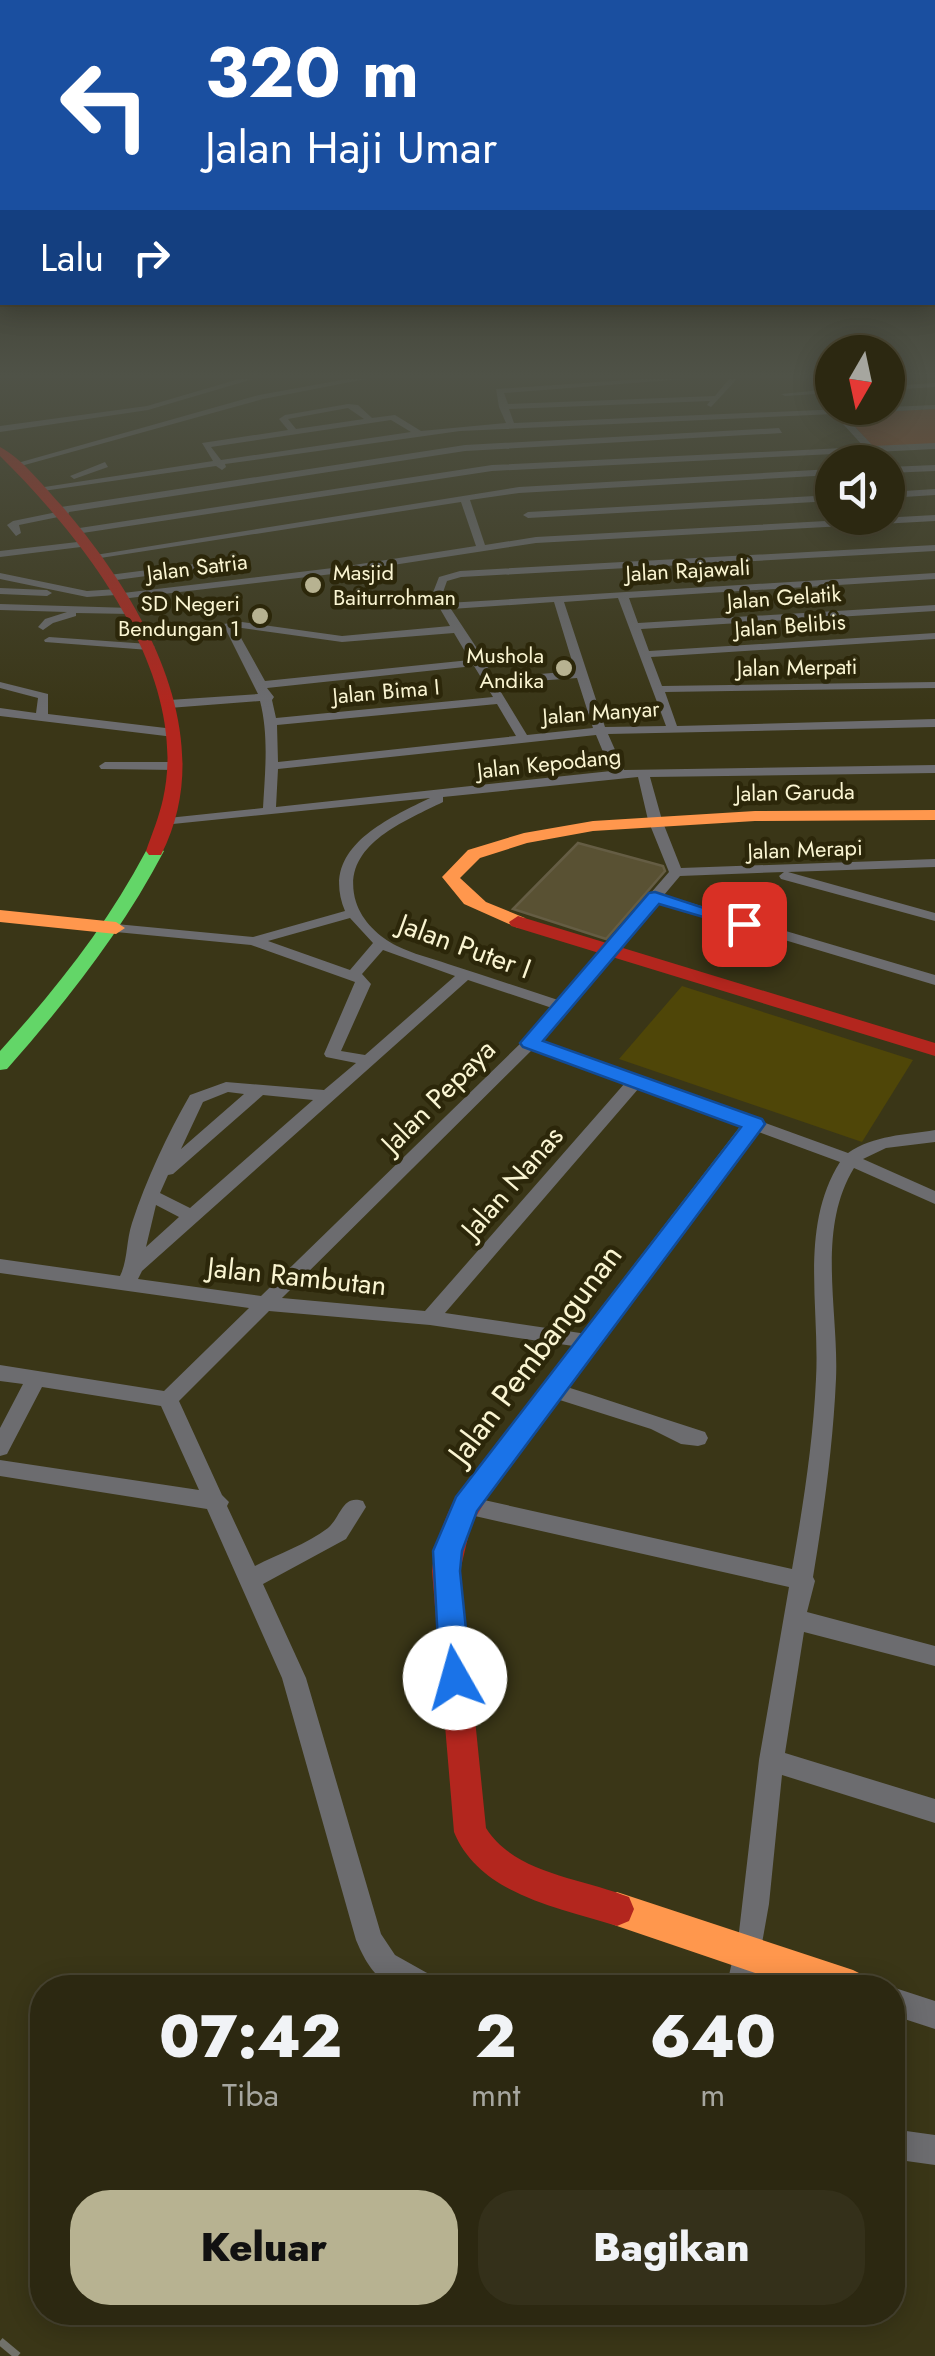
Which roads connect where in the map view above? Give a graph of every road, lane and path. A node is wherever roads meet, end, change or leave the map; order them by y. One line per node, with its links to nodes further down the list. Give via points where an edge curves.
1 (43, 489): 18 (street)
2 (213, 489): 18 (street)
3 (241, 489): 12 (street)
4 (353, 489): 12 (street)
5 (406, 489): 13 (street)
6 (537, 489): 7 (street)
7 (519, 490): 10 (street); 14 (street)
8 (935, 492): 9 (street)
9 (905, 493)
10 (464, 498): 13 (street); 22 (street)
11 (815, 499): 14 (street)
12 (254, 504): 16 (street); 18 (street)
13 (422, 504): 16 (street)
14 (528, 515): 20 (street)
15 (935, 518): 17 (street, Jalan Satria)
16 (278, 527): 18 (street)
17 (769, 528): 20 (street, Jalan Satria); 21 (street)
18 (77, 531): 19 (street, via 14,524); 24 (street); 31 (street)
19 (16, 533)
20 (536, 540): 22 (street, Jalan Satria); 26 (street)
21 (778, 541)
22 (481, 546): 31 (street, Jalan Satria, via 341,570)
23 (935, 548): 26 (street)
24 (0, 554)
25 (202, 566): 31 (street)
26 (549, 568): 34 (street, via 449,576 436,590)
27 (0, 576): 30 (street)
28 (935, 576): 32 (street, Jalan Rajawali)
29 (0, 591): 30 (street)
30 (88, 594): 31 (street)
31 (120, 594): 38 (street); 44 (street)
32 (622, 594): 33 (street, Jalan Rajawali); 40 (street)
33 (558, 598): 34 (street, Jalan Rajawali); 47 (street)
34 (443, 606): 41 (street)
35 (0, 607): 36 (street)
36 (54, 608): 38 (street); 38 (street, via 44,625)
37 (935, 608): 40 (street, Jalan Gelatik)
38 (75, 609)
39 (229, 626): 41 (street, via 342,639); 44 (street); 52 (street)
40 (636, 626): 45 (street)
41 (458, 629): 46 (street)
42 (935, 636): 45 (street, Jalan Belibis)
43 (49, 640): 44 (street)
44 (147, 641): 54 (street)
45 (648, 654): 51 (street)
46 (480, 662): 48 (street); 52 (street)
47 (582, 674): 48 (street); 60 (street)
48 (492, 681): 53 (street)
49 (0, 684): 56 (street, via 46,698)
50 (935, 685): 51 (street, Jalan Merpati)
51 (660, 689): 59 (street)
52 (265, 691): 54 (street); 57 (street)
53 (502, 700): 57 (street, Jalan Bima I); 62 (street)
54 (169, 704): 61 (street)
55 (0, 712): 56 (street)
56 (41, 719): 61 (street)
57 (274, 722): 65 (street)
58 (935, 723): 59 (street, Jalan Manyar)
59 (672, 727): 60 (street, Jalan Manyar)
60 (600, 731): 62 (street, Jalan Manyar); 67 (street)
61 (174, 734): 64 (street)
62 (523, 738): 65 (street, Jalan Manyar)
63 (105, 766): 64 (street)
64 (176, 766): 73 (street)
65 (272, 766): 70 (street)
66 (935, 768): 68 (street, Jalan Kepodang)
67 (619, 774): 68 (street, Jalan Kepodang); 69 (street, Jalan Kepodang)
68 (643, 774): 72 (street)
69 (445, 795): 70 (street, Jalan Kepodang); 78 (street, via 360,846 345,878)
70 (269, 812): 73 (street, Jalan Kepodang)
71 (935, 815): 72 (street, Jalan Garuda)
72 (655, 820): 76 (street); 84 (street, Jalan Garuda, via 530,835 463,858 452,872 452,884 480,906)
73 (168, 822): 81 (street)
74 (935, 863): 75 (street, Jalan Merapi)
75 (768, 870): 76 (street, Jalan Merapi); 80 (street)
76 (676, 872): 77 (street, Jalan Pepaya)
77 (655, 897): 84 (street, Jalan Pepaya); 87 (street)
78 (353, 913): 82 (street); 83 (street, Jalan Puter I)
79 (0, 916): 81 (street)
80 (935, 917)
81 (116, 928): 82 (street); 92 (street)
82 (253, 941): 86 (street)
83 (381, 943): 85 (street, Jalan Puter I); 86 (street)
84 (612, 949): 88 (street, Jalan Pepaya); 90 (street)
85 (465, 974): 88 (street, Jalan Puter I); 91 (street)
86 (353, 976): 91 (street, via 364,984 332,1054)
87 (935, 980)
88 (564, 1007): 89 (street, Jalan Pepaya)
89 (530, 1043): 93 (street); 105 (street, Jalan Pepaya)
90 (935, 1050)
91 (368, 1060): 95 (street)
92 (0, 1064)
93 (636, 1081): 96 (street); 106 (street, Jalan Nanas)
94 (260, 1089): 95 (street); 99 (street); 99 (street, via 226,1087 196,1099)
95 (328, 1096): 102 (street)
96 (754, 1124): 98 (street); 107 (street, Jalan Pembangunan)
97 (935, 1136): 98 (street, via 871,1146)
98 (850, 1160): 101 (street); 119 (street, via 838,1179 826,1236 821,1444)
99 (162, 1173): 100 (street)
100 (150, 1195): 102 (street); 104 (street)
101 (935, 1198)
102 (193, 1217): 104 (street)
103 (0, 1266): 104 (street, Jalan Rambutan)
104 (130, 1276): 105 (street, Jalan Rambutan)
105 (268, 1304): 106 (street, Jalan Rambutan); 111 (street, Jalan Pepaya)
106 (430, 1318): 107 (street, Jalan Rambutan)
107 (587, 1341): 110 (street, Jalan Pembangunan)
108 (0, 1374): 109 (street)
109 (36, 1379): 111 (street); 113 (street)
110 (551, 1390): 112 (street); 116 (street, Jalan Pembangunan)
111 (168, 1399): 115 (street)
112 (698, 1438)
113 (0, 1448)
114 (0, 1468): 115 (street)
115 (218, 1502): 118 (street)
116 (466, 1505): 119 (street); 124 (street, Jalan Pembangunan, via 446,1571 471,1840 500,1868)
117 (354, 1507): 118 (street, via 338,1533)
118 (251, 1579): 125 (street, via 294,1678 369,1940 385,1965)
119 (804, 1581): 120 (street)
120 (794, 1619): 121 (street); 122 (street)
121 (935, 1656)
122 (771, 1760): 123 (street); 124 (street)
123 (935, 1811)
124 (750, 1956): 126 (street); 127 (street, Jalan Pembangunan)
125 (403, 1975)
126 (744, 1975)
127 (811, 1975)
128 (905, 2006): 129 (street)
129 (935, 2016)
130 (905, 2146): 131 (street)
131 (935, 2150)

